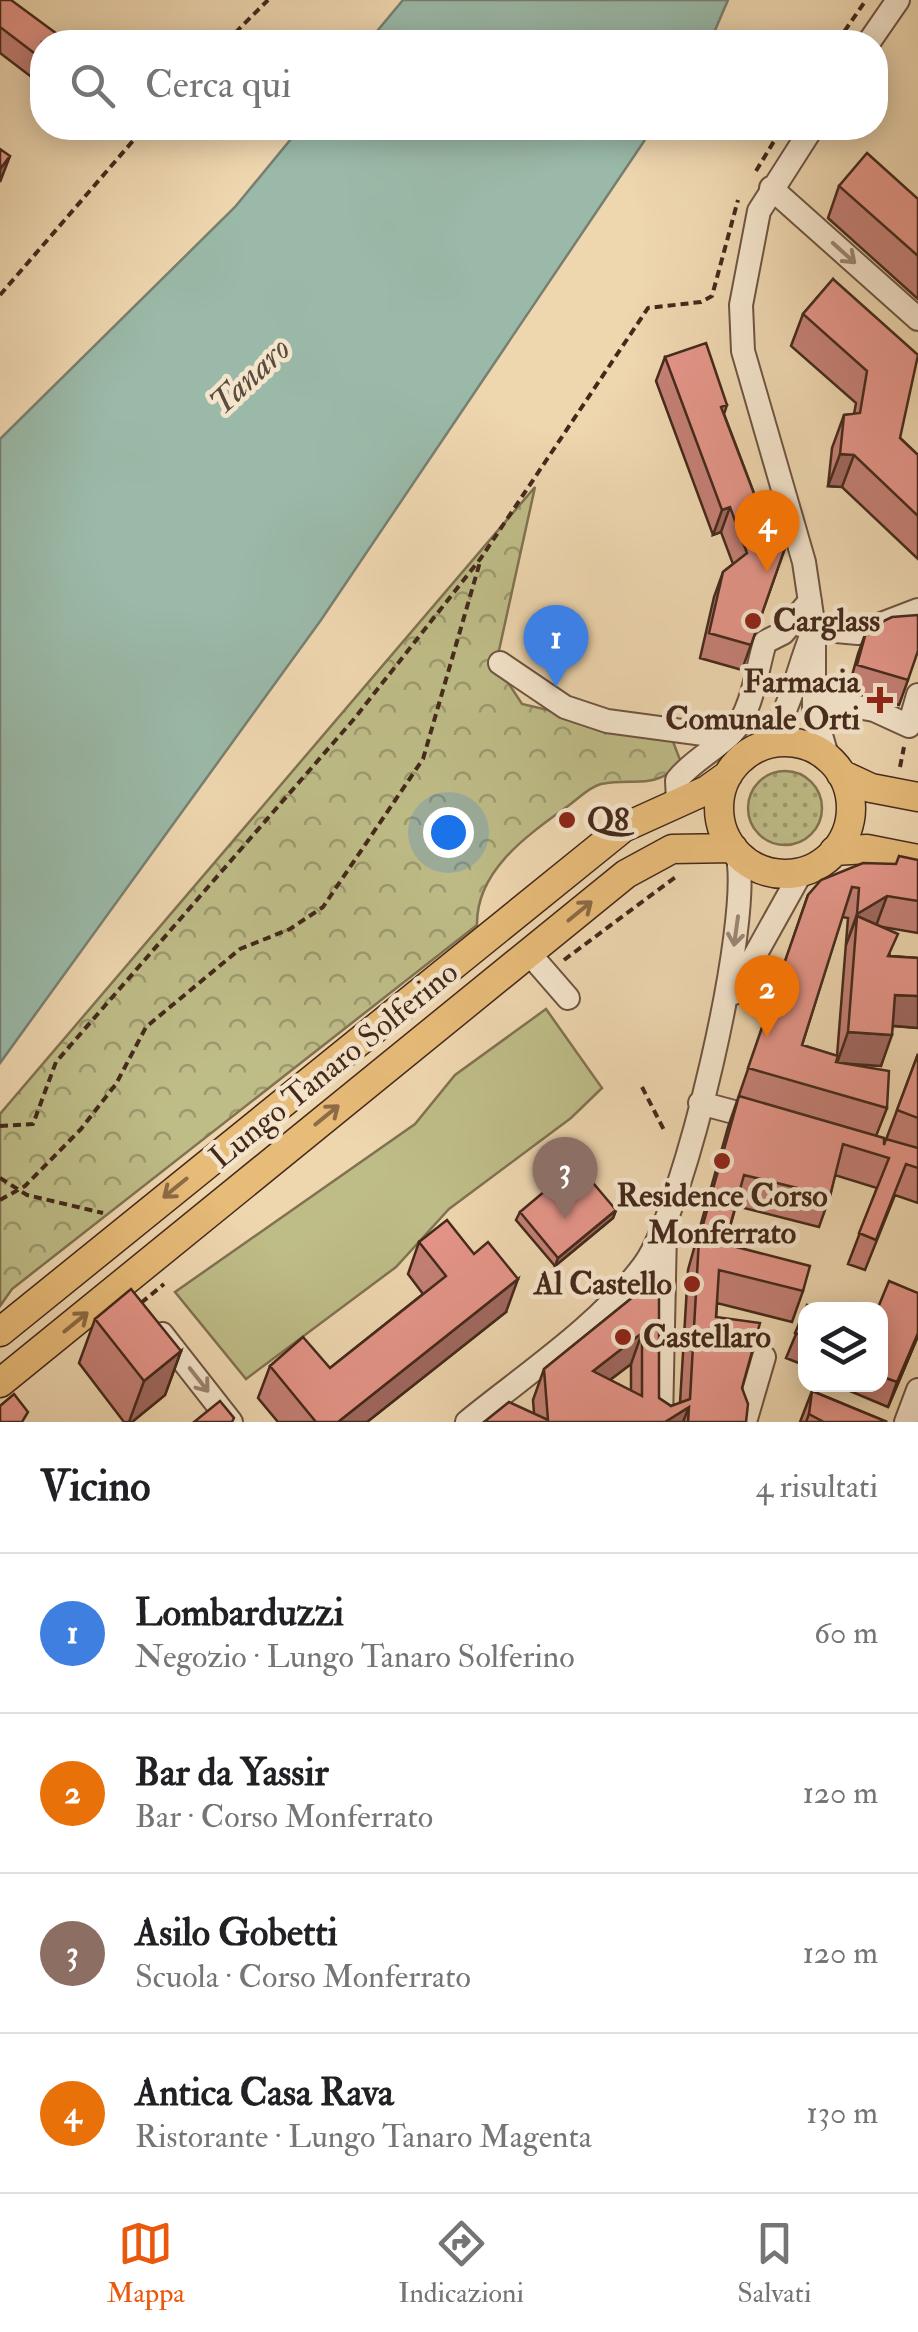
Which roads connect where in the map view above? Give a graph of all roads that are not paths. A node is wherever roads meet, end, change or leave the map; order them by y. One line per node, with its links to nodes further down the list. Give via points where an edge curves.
1 (898, 0): 2 (street)
2 (877, 30)
3 (804, 140): 4 (street)
4 (771, 188): 5 (street, one-way to 5); 6 (street, via 759,211 741,305 743,352)
5 (918, 319)
6 (810, 601): 8 (street); 12 (street, via 784,632 765,642 745,708)
7 (918, 610): 8 (street, via 858,633)
8 (814, 629): 11 (street); 13 (street, via 783,716)
9 (500, 663): 12 (street, via 565,707 607,721)
10 (918, 695): 11 (street, via 909,726 874,710)
11 (814, 699): 14 (street, via 817,730)
12 (726, 737): 17 (street, via 676,780)
13 (762, 746): 14 (main road, via 794,743); 15 (main road)
14 (835, 767): 16 (main road); 19 (main road, via 850,798 850,817)
15 (728, 775): 17 (main road, Lungo Tanaro Solferino); 18 (main road, via 719,812)
16 (904, 789)
17 (678, 802): 29 (main road, Lungo Tanaro Solferino, one-way to 29, via 634,820 592,852)
18 (735, 850): 21 (main road, via 764,870); 22 (main road, Lungo Tanaro Solferino, one-way to 18, via 660,854); 24 (street, one-way to 24, via 742,876)
19 (834, 851): 20 (main road); 21 (main road)
20 (918, 859)
21 (802, 872): 24 (street)
22 (528, 952): 23 (street); 28 (main road, Lungo Tanaro Solferino, one-way to 22)
23 (568, 998)
24 (726, 1009): 25 (street)
25 (700, 1103): 26 (street); 27 (street)
26 (788, 1126)
27 (665, 1222): 34 (street, via 645,1264 611,1302 498,1410); 35 (street)
28 (138, 1303): 31 (main road, Lungo Tanaro Solferino, one-way to 28); 33 (street, one-way to 33)
29 (0, 1332)
30 (764, 1357): 36 (street)
31 (0, 1383)
32 (918, 1390): 37 (street)
33 (231, 1422)
34 (468, 1422)
35 (662, 1422)
36 (745, 1422)
37 (906, 1422)

